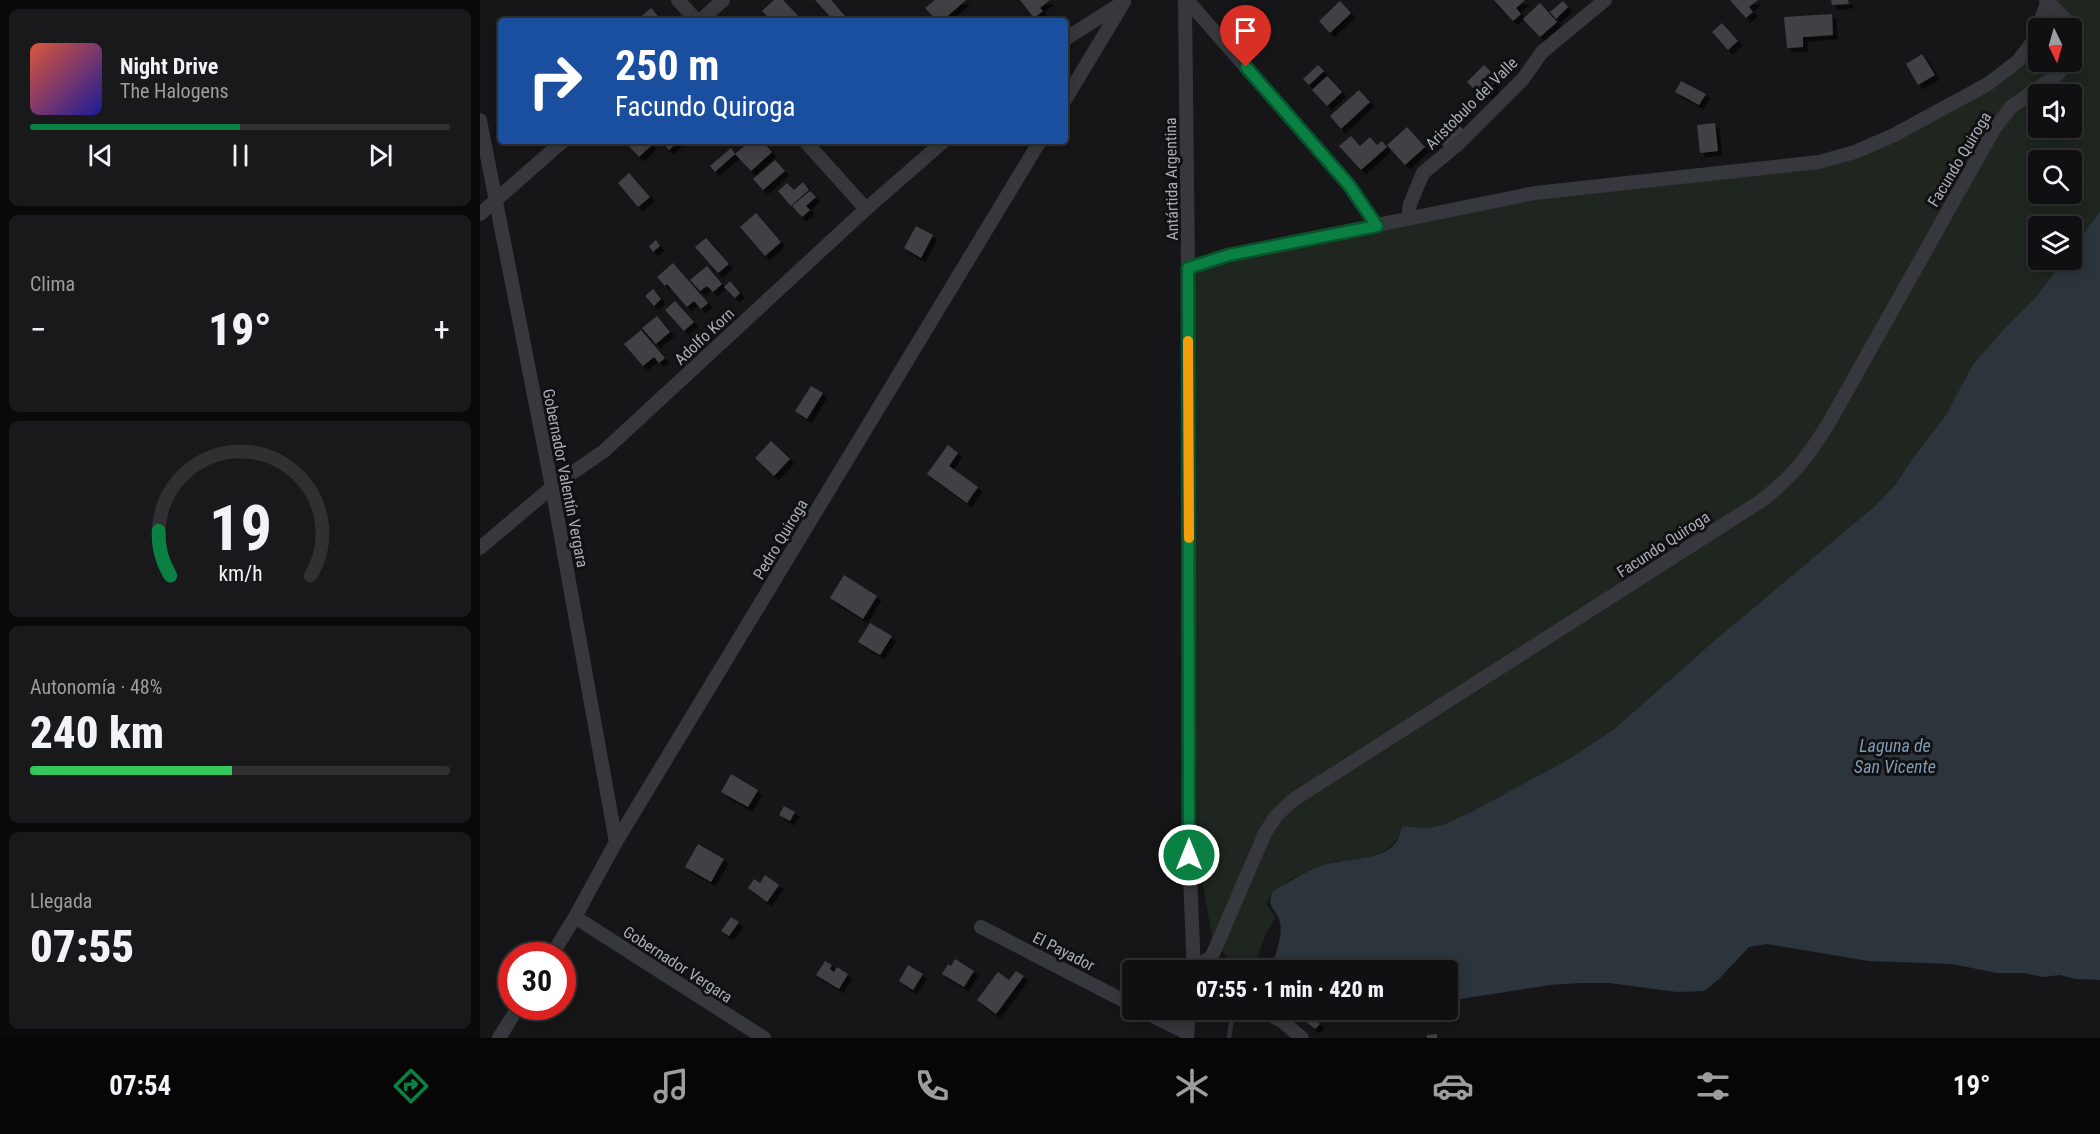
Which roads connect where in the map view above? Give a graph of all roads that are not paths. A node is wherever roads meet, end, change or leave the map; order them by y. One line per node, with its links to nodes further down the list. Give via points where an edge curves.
1 (678, 0): 7 (street)
2 (723, 0): 8 (street)
3 (1186, 0): 22 (street, via 1349,185); 23 (street, Antártida Argentina)
4 (1605, 0): 21 (street, Aristobulo del Valle, via 1542,52 1523,79 1423,173)
5 (2047, 0): 9 (street, Facundo Quiroga); 21 (street, Facundo Quiroga, via 2034,40 2018,61 1988,84 1855,153 1819,162 1535,193)
6 (1125, 1): 10 (street); 12 (street)
7 (695, 18)
8 (702, 18)
9 (2064, 18)
10 (1068, 37)
11 (2060, 72): 31 (street, Facundo Quiroga, via 2011,107 1994,129 1830,421 1786,482 1293,800 1265,833)
12 (1068, 95)
13 (480, 120): 18 (street, Gobernador Valentín Vergara)
14 (560, 144): 18 (street)
15 (808, 144): 19 (street)
16 (942, 144): 19 (street, Adolfo Korn)
17 (1038, 144): 26 (street, Pedro Quiroga)
18 (494, 201): 20 (street); 24 (street, Gobernador Valentín Vergara)
19 (866, 209): 24 (street, Adolfo Korn, via 604,451)
20 (480, 214)
21 (1408, 219): 22 (street, Facundo Quiroga)
22 (1377, 226): 23 (street, Facundo Quiroga, via 1229,255)
23 (1188, 268): 30 (street, Antártida Argentina, via 1189,855)
24 (552, 487): 25 (street, Adolfo Korn); 26 (street, Gobernador Valentín Vergara)
25 (480, 548)
26 (616, 842): 27 (street, Pedro Quiroga)
27 (575, 917): 29 (street, Pedro Quiroga); 39 (street, Gobernador Vergara)
28 (981, 927): 32 (street, El Payador)
29 (560, 942)
30 (1194, 960)
31 (1207, 960)
32 (1122, 1000)
33 (511, 1020): 38 (street)
34 (1159, 1020): 37 (street)
35 (1188, 1020): 37 (street)
36 (1280, 1020): 40 (street)
37 (1187, 1035)
38 (500, 1038)
39 (764, 1038)
40 (1302, 1038)

